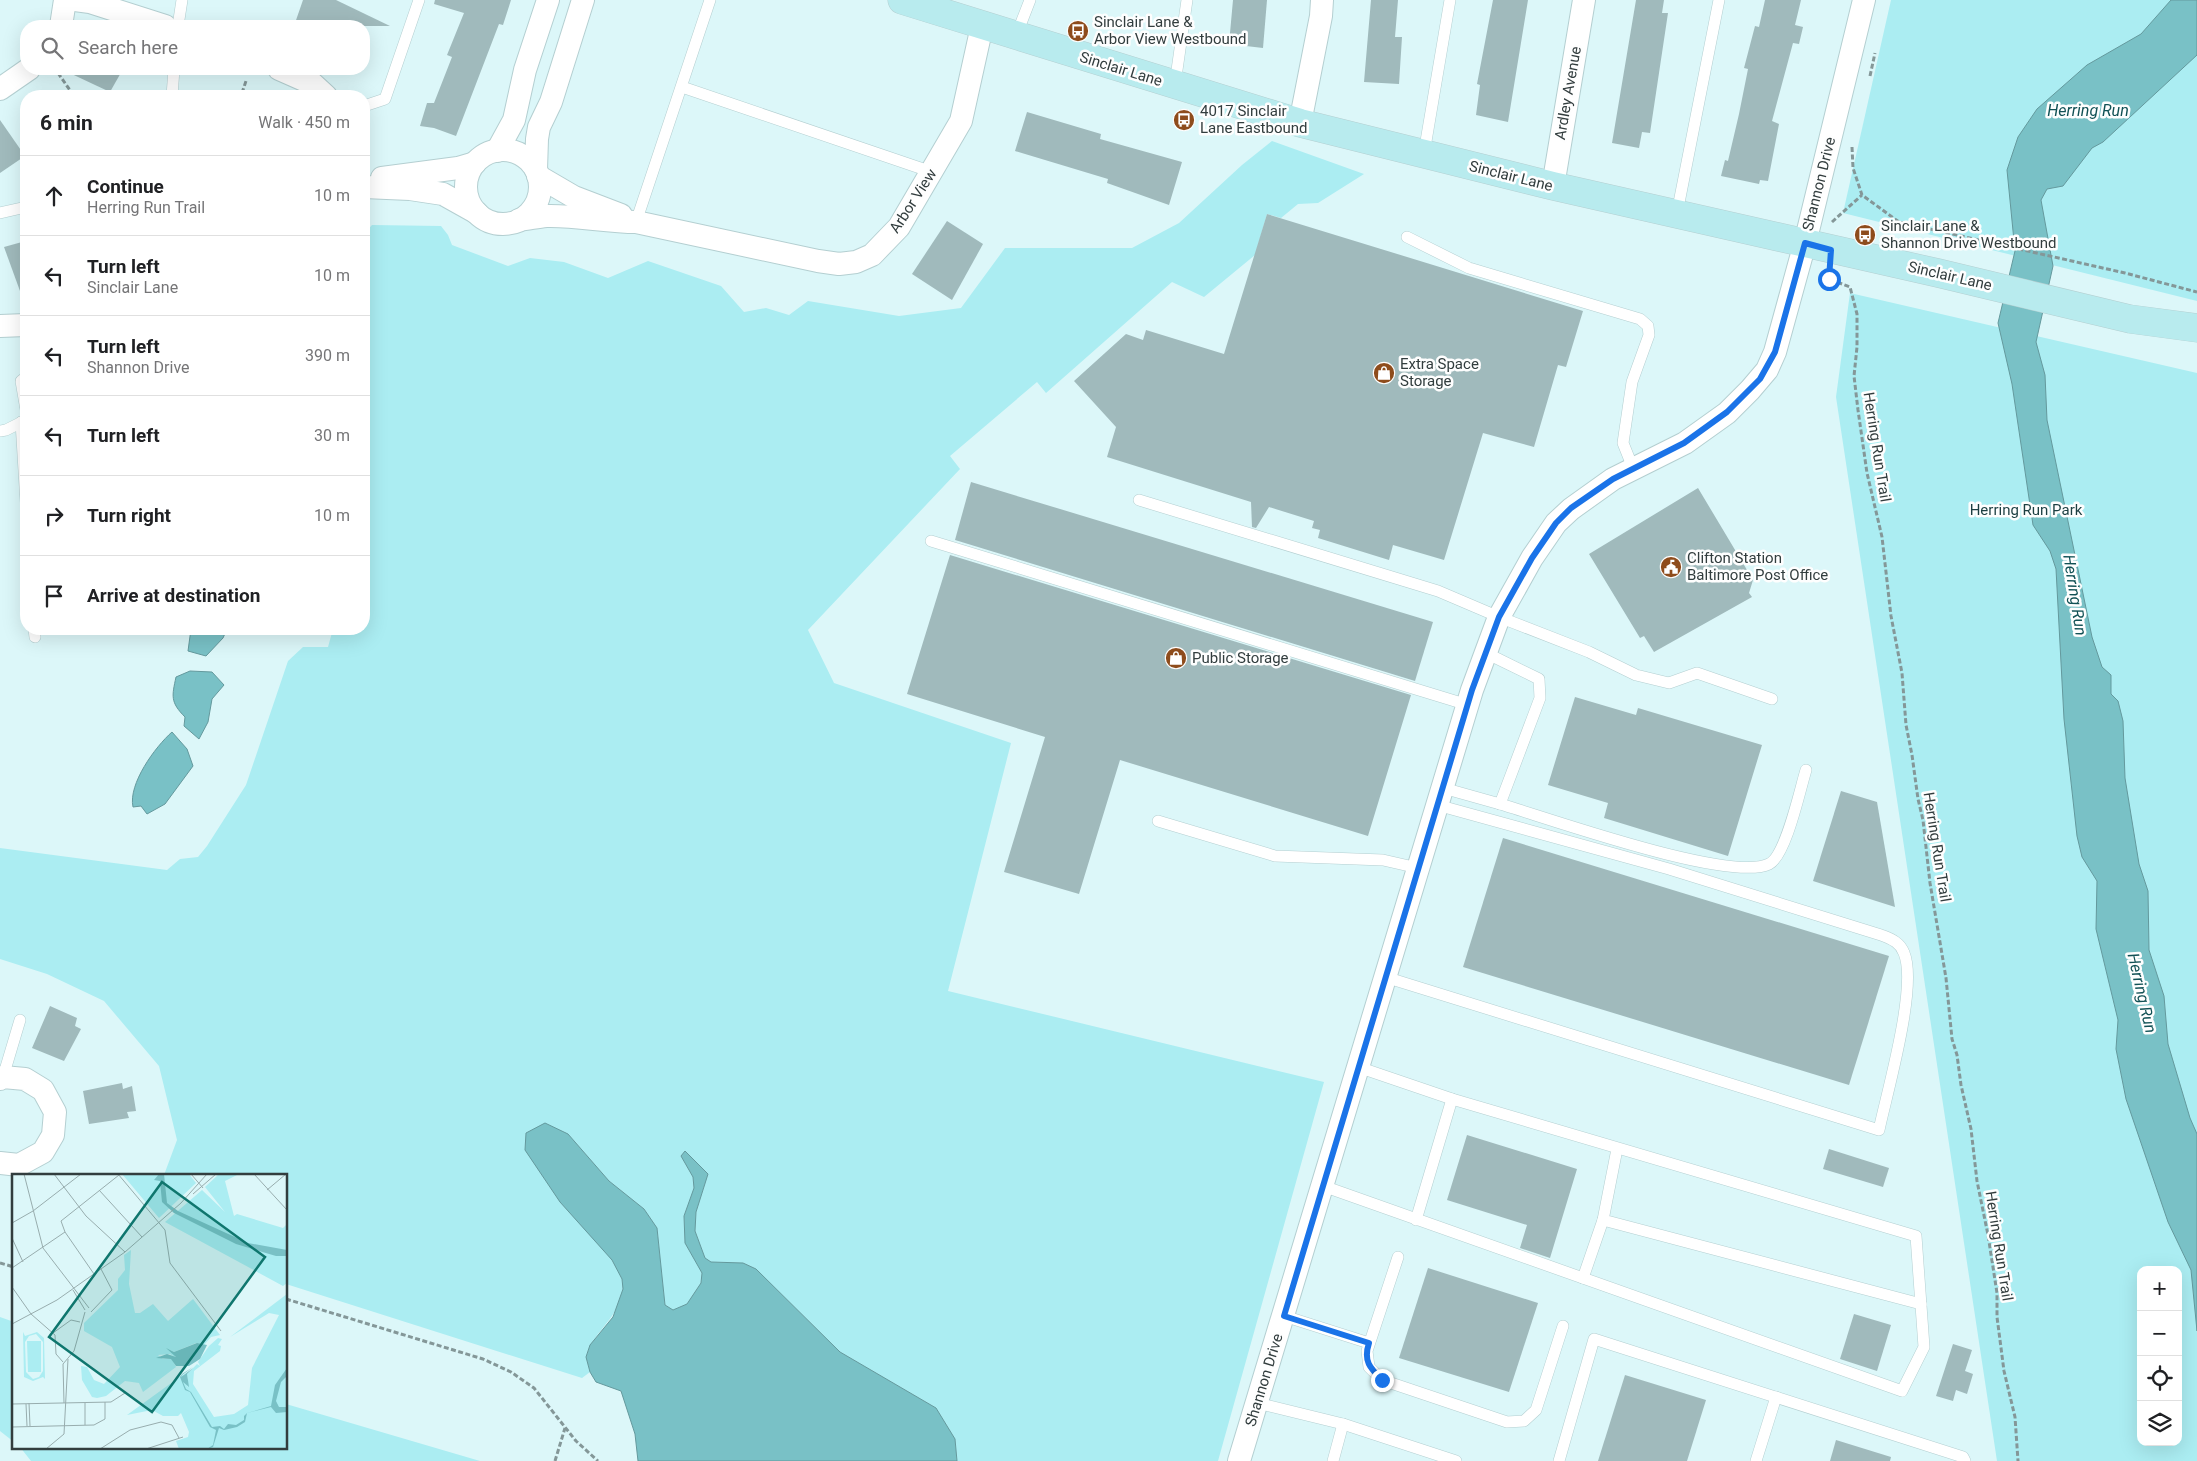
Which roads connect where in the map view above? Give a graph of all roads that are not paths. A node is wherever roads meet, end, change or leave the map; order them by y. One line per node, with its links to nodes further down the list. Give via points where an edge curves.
1 (65, 0): 16 (street)
2 (75, 0): 17 (street)
3 (182, 0): 18 (lane)
4 (418, 0): 29 (lane, via 385,100)
5 (548, 0): 31 (street, via 525,70 514,120)
6 (582, 0): 35 (street, via 551,102 539,127)
7 (710, 0): 25 (lane)
8 (902, 0): 19 (main road, Sinclair Lane)
9 (1030, 0): 20 (lane)
10 (1187, 0): 24 (lane)
11 (1322, 0): 30 (street)
12 (1450, 0): 32 (lane)
13 (1584, 0): 37 (street, Ardley Avenue)
14 (1719, 0): 42 (lane)
15 (1864, 0): 46 (street, Shannon Drive)
16 (63, 20)
17 (146, 20)
18 (179, 20)
19 (982, 26): 20 (main road, Sinclair Lane); 34 (street, Arbor View, via 960,120)
20 (1016, 36): 24 (main road, Sinclair Lane)
21 (20, 75): 26 (street)
22 (174, 75): 27 (lane)
23 (293, 75): 28 (street)
24 (1175, 86): 30 (main road, Sinclair Lane)
25 (682, 87): 34 (lane); 44 (lane)
26 (0, 89)
27 (172, 90)
28 (320, 90)
29 (370, 104)
30 (1300, 124): 32 (main road, Sinclair Lane)
31 (497, 151): 33 (street); 35 (street, via 520,154)
32 (1424, 154): 37 (main road, Sinclair Lane)
33 (475, 163): 36 (street); 41 (street, via 469,172 467,194)
34 (932, 172): 44 (street, Arbor View, via 899,227 872,255 856,262 818,261)
35 (537, 173): 43 (street, via 540,189 537,202 530,213); 44 (street, Arbor View, via 574,197)
36 (370, 181)
37 (1553, 186): 42 (main road, Sinclair Lane)
38 (370, 187): 41 (street, via 443,194)
39 (20, 208): 40 (lane)
40 (0, 213)
41 (478, 213): 43 (street, via 497,223)
42 (1676, 213): 46 (main road, Sinclair Lane)
43 (519, 220): 44 (street, Arbor View, via 546,216)
44 (636, 222)
45 (1407, 237): 54 (lane, via 1469,268 1640,319 1648,326 1649,336 1632,382 1623,443)
46 (1805, 243): 47 (main road, Sinclair Lane); 54 (street, Shannon Drive, via 1775,352 1760,379 1727,412 1684,443)
47 (2130, 319): 50 (main road, Sinclair Lane); 51 (main road, Sinclair Lane)
48 (0, 326): 49 (street)
49 (20, 326)
50 (2197, 328)
51 (2197, 344)
52 (20, 423): 53 (lane)
53 (0, 431)
54 (1633, 468): 57 (street, Shannon Drive, via 1571,508 1556,523)
55 (1138, 500): 57 (lane, via 1438,591)
56 (931, 541): 60 (lane)
57 (1499, 617): 58 (street, Shannon Drive); 59 (lane, via 1589,652 1636,675 1670,684 1697,673)
58 (1486, 653): 60 (street, Shannon Drive); 63 (lane, via 1539,679 1540,698)
59 (1772, 699)
60 (1468, 705): 62 (street, Shannon Drive)
61 (1806, 770): 63 (lane, via 1783,849 1770,864 1752,868 1713,865 1640,847)
62 (1440, 796): 63 (lane); 65 (street, Shannon Drive); 66 (lane, via 1896,941 1904,953 1908,971 1904,1017 1879,1130)
63 (1500, 804)
64 (1158, 821): 65 (lane, via 1275,856 1383,860)
65 (1418, 868): 66 (street, Shannon Drive)
66 (1385, 976): 68 (street, Shannon Drive)
67 (20, 1020): 69 (lane)
68 (1358, 1067): 70 (lane); 73 (street, Shannon Drive)
69 (2, 1078): 72 (street, via 26,1079 43,1090 55,1112 53,1135 43,1152 19,1165)
70 (1452, 1099): 71 (lane); 74 (lane)
71 (1617, 1149): 75 (lane); 78 (lane, via 1916,1236)
72 (0, 1163)
73 (1323, 1186): 74 (lane); 79 (street, Shannon Drive)
74 (1416, 1220): 77 (lane)
75 (1603, 1220): 77 (lane); 78 (lane)
76 (1398, 1257): 81 (lane)
77 (1583, 1278): 78 (lane, via 1902,1391 1924,1347)
78 (1921, 1304)
79 (1284, 1316): 81 (lane); 83 (street, Shannon Drive)
80 (1563, 1326): 81 (lane, via 1536,1410 1524,1421 1507,1422 1382,1380 1369,1367)
81 (1369, 1343)
82 (1776, 1397): 88 (lane, via 1594,1339); 89 (lane); 90 (lane, via 1963,1457)
83 (1257, 1403): 84 (lane); 85 (street, Shannon Drive)
84 (1343, 1424): 86 (lane); 87 (lane)
85 (1239, 1461)
86 (1333, 1461)
87 (1456, 1461)
88 (1559, 1461)
89 (1756, 1461)
90 (1966, 1461)

